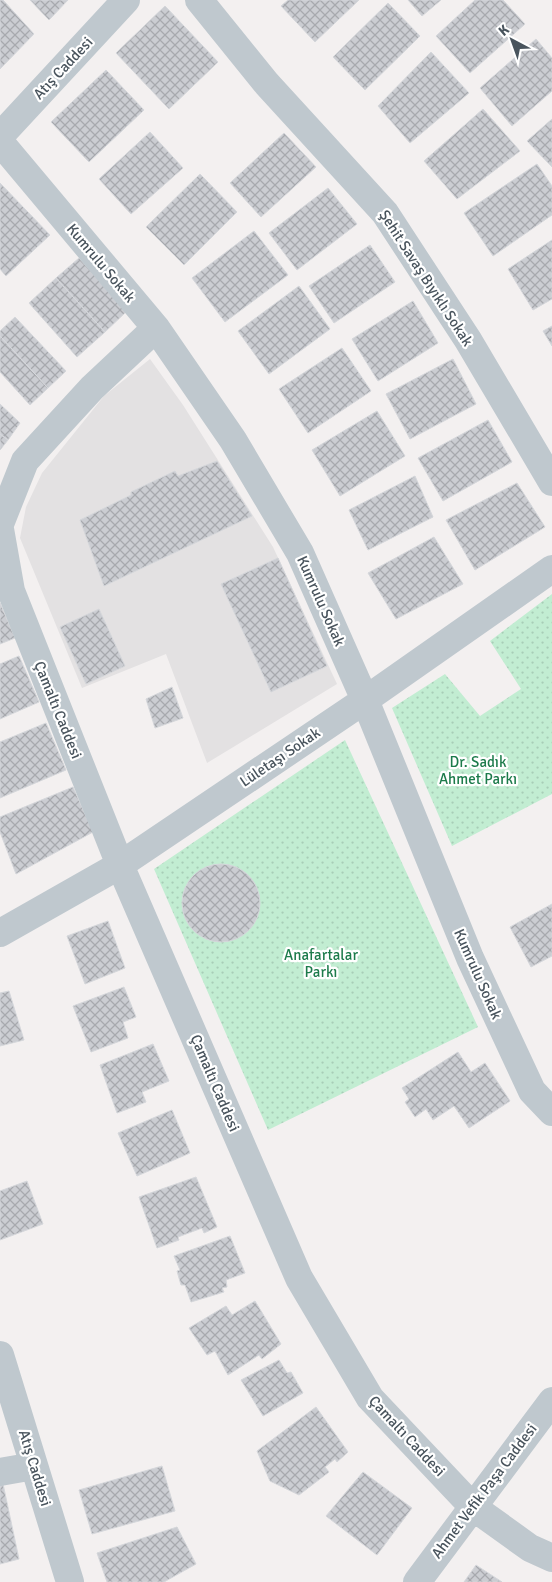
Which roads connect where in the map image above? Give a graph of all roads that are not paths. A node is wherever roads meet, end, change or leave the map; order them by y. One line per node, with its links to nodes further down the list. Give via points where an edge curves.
1 (126, 0): 3 (street, Atış Caddesi)
2 (199, 0): 6 (street, Şehit Savaş Bıyıklı Sokak, via 267,84 385,212 468,340)
3 (0, 136)
4 (0, 142): 5 (street, Kumrulu Sokak)
5 (156, 328): 7 (street, via 92,388 24,461); 10 (street, Kumrulu Sokak, via 233,440 300,552)
6 (552, 482)
7 (0, 524)
8 (0, 528): 11 (street, Çamaltı Caddesi, via 11,591)
9 (552, 569): 10 (street, Lületaşı Sokak)
10 (365, 700): 11 (street, Lületaşı Sokak); 13 (street, Kumrulu Sokak, via 470,958 532,1091)
11 (120, 864): 12 (street, Lületaşı Sokak); 18 (street, Çamaltı Caddesi, via 298,1278 370,1398)
12 (0, 933)
13 (552, 1112)
14 (0, 1355): 16 (street, Atış Caddesi)
15 (552, 1401): 18 (street, Ahmet Vefik Paşa Caddesi)
16 (34, 1466): 17 (street); 20 (street, Atış Caddesi)
17 (0, 1472)
18 (473, 1506): 19 (street, Çamaltı Caddesi, via 530,1548); 21 (street, Ahmet Vefik Paşa Caddesi)
19 (552, 1558)
20 (70, 1582)
21 (417, 1582)

